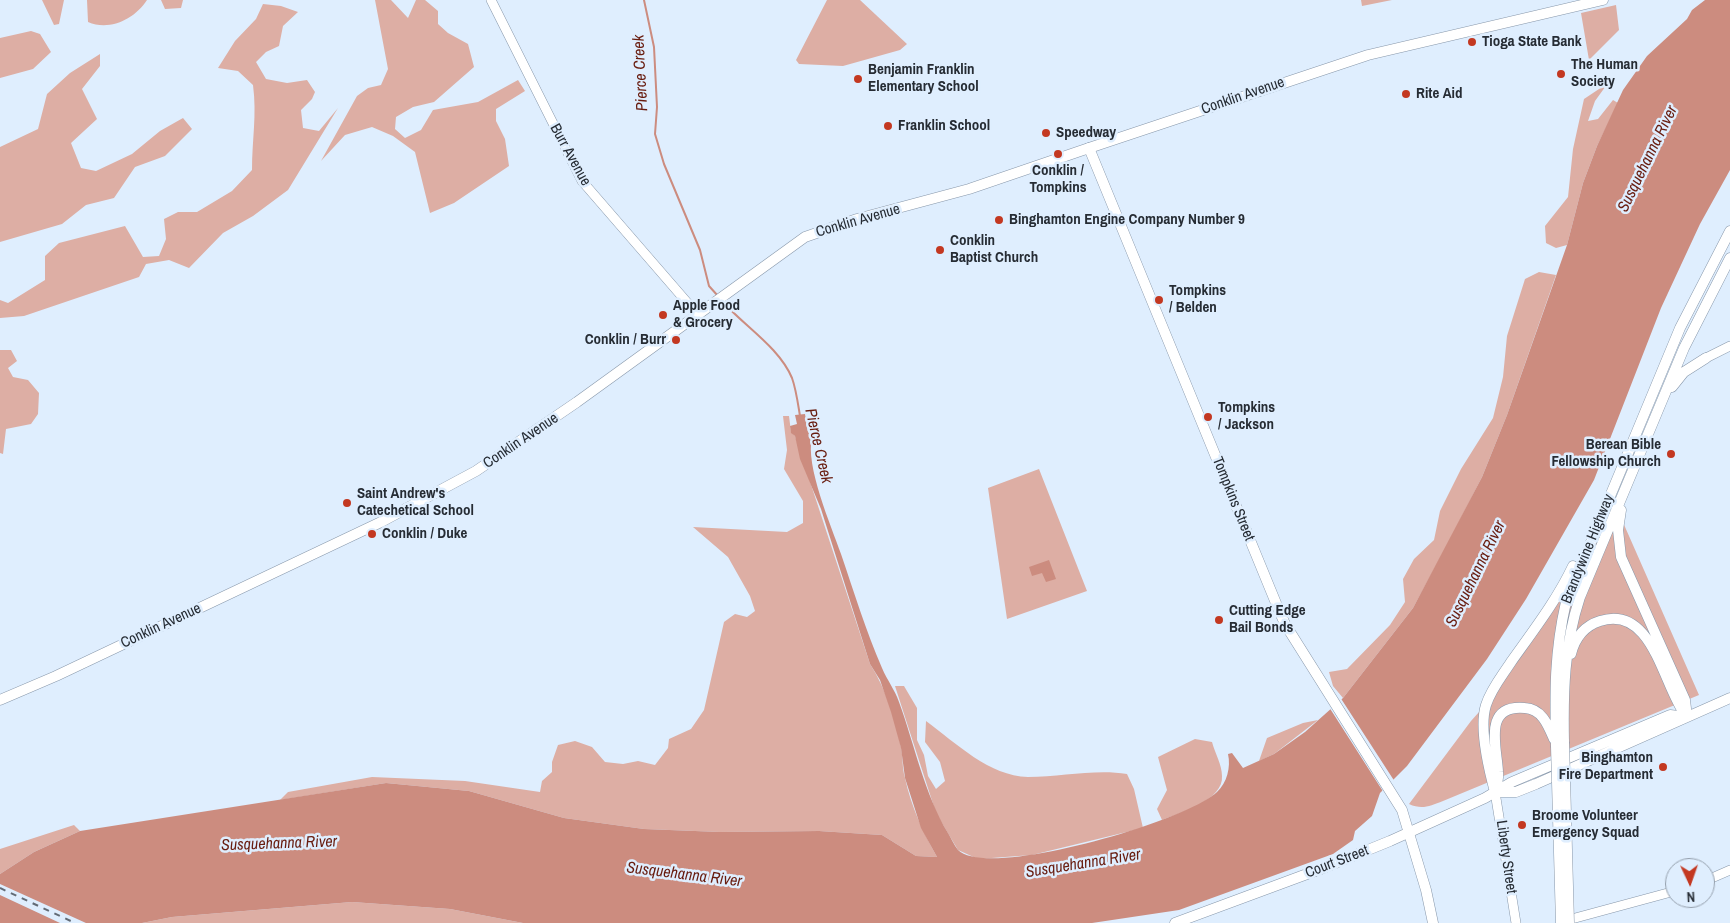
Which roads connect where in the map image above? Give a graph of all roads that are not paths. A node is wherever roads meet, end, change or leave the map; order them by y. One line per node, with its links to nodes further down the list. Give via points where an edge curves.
1 (491, 0): 8 (street, Burr Avenue, via 582,181)
2 (1603, 0): 3 (main road, Conklin Avenue, via 1368,55)
3 (1090, 148): 8 (main road, Conklin Avenue, via 969,189 816,232 785,250); 20 (main road, Tompkins Street, via 1278,608 1396,800)
4 (1730, 222): 7 (main road)
5 (1730, 231): 7 (main road, Brandywine Highway)
6 (1730, 258): 11 (main road, Brandywine Highway, via 1693,329)
7 (1699, 290): 13 (main road, Brandywine Highway)
8 (698, 315): 15 (main road, Conklin Avenue, via 538,429 439,492)
9 (1730, 346): 10 (street)
10 (1706, 358): 11 (main road, via 1680,376)
11 (1656, 416): 12 (main road, Brandywine Highway)
12 (1634, 468): 16 (main road, Brandywine Highway, via 1576,611 1565,663); 17 (main road, via 1618,517 1619,546 1631,581 1685,700)
13 (1602, 512): 18 (main road, Brandywine Highway, via 1571,588 1558,635 1554,676); 19 (main road, via 1560,591 1485,706 1484,733)
14 (1730, 698): 17 (main road, Court Street)
15 (0, 700)
16 (1564, 705): 17 (main road, via 1569,664 1577,638 1595,623 1617,619 1632,624 1646,636 1677,704); 18 (main road, Brandywine Highway)
17 (1687, 717): 19 (main road, Court Street, via 1670,715)
18 (1560, 744): 19 (main road, via 1548,723 1534,710 1517,708 1503,713 1493,730 1499,775); 27 (main road, Brandywine Highway, bridge); 28 (main road, Brandywine Highway, bridge)
19 (1495, 792): 20 (main road, Court Street); 26 (street, Liberty Street)
20 (1410, 832): 24 (main road, Court Street); 25 (main road, Tompkins Street)
21 (1730, 870): 22 (street)
22 (1715, 877)
23 (1665, 894): 27 (street)
24 (1175, 923)
25 (1433, 923)
26 (1516, 923)
27 (1560, 923)
28 (1569, 923)

